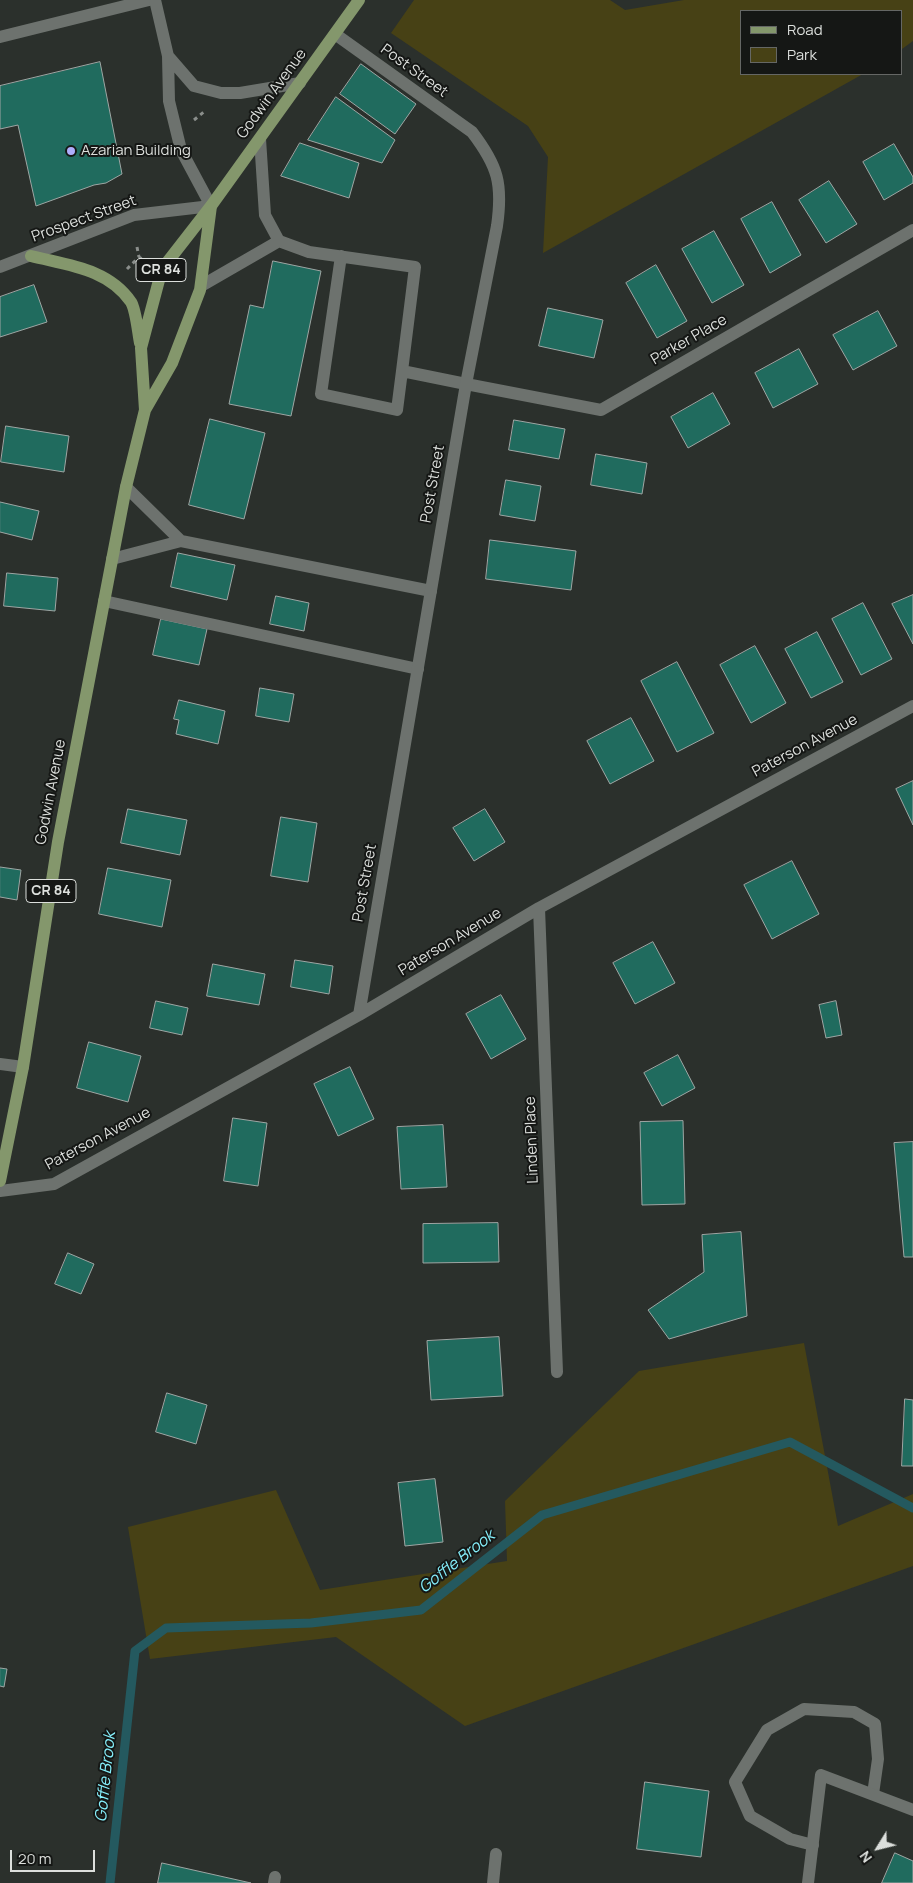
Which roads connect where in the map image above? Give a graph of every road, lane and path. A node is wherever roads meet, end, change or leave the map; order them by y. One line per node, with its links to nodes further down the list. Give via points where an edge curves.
1 (148, 0): 5 (street)
2 (156, 0): 6 (street)
3 (359, 0): 4 (main road, Godwin Avenue / CR 84)
4 (335, 34): 7 (main road, Godwin Avenue / CR 84); 24 (street, Post Street, via 472,132 488,153 498,177 501,200 497,226)
5 (0, 37)
6 (168, 56): 7 (street, via 194,86 221,93); 11 (street, via 169,101 181,150)
7 (300, 83): 10 (main road, Godwin Avenue / CR 84)
8 (207, 109): 9 (path)
9 (190, 123)
10 (260, 139): 11 (main road, Godwin Avenue / CR 84); 13 (street, via 265,215)
11 (211, 206): 15 (street, Prospect Street, via 134,215); 21 (main road, Godwin Avenue / CR 84); 22 (main road, Godwin Avenue / CR 84, via 162,269)
12 (913, 230): 24 (street, Parker Place, via 601,410)
13 (279, 241): 16 (street, via 309,252); 21 (street)
14 (137, 247): 17 (path)
15 (31, 256): 19 (street, Prospect Street); 22 (main road, via 87,269 111,281 132,303)
16 (341, 256): 23 (street, via 415,267); 23 (street, via 321,394 397,410)
17 (139, 257): 18 (path); 20 (path)
18 (145, 262)
19 (3, 263)
20 (125, 271)
21 (201, 286): 25 (main road, Godwin Avenue / CR 84, via 172,363)
22 (141, 348): 25 (main road, Godwin Avenue / CR 84)
23 (402, 372): 24 (street, Parker Place)
24 (466, 384): 29 (street, Post Street)
25 (145, 410): 26 (main road, Godwin Avenue / CR 84)
26 (126, 487): 27 (street); 28 (main road, Godwin Avenue / CR 84)
27 (181, 541): 28 (street); 29 (street)
28 (112, 559): 30 (main road, Godwin Avenue / CR 84)
29 (431, 591): 31 (street, Post Street)
30 (104, 601): 31 (street); 36 (main road, Godwin Avenue / CR 84, via 58,842)
31 (418, 669): 34 (street, Post Street)
32 (913, 706): 33 (street, Paterson Avenue)
33 (539, 908): 34 (street, Paterson Avenue); 39 (street, Linden Place)
34 (359, 1015): 38 (street, Paterson Avenue, via 54,1184)
35 (0, 1064): 36 (street)
36 (23, 1068): 37 (main road, Godwin Avenue / CR 84)
37 (0, 1181)
38 (0, 1191)
39 (556, 1372)
40 (873, 1794): 41 (street); 42 (street, via 821,1774); 42 (street, via 878,1759 875,1724 854,1712 804,1708 767,1730 735,1782 750,1816 790,1839)
41 (913, 1810)
42 (813, 1845): 45 (street)
43 (496, 1854): 44 (street)
44 (493, 1883)
45 (808, 1883)

